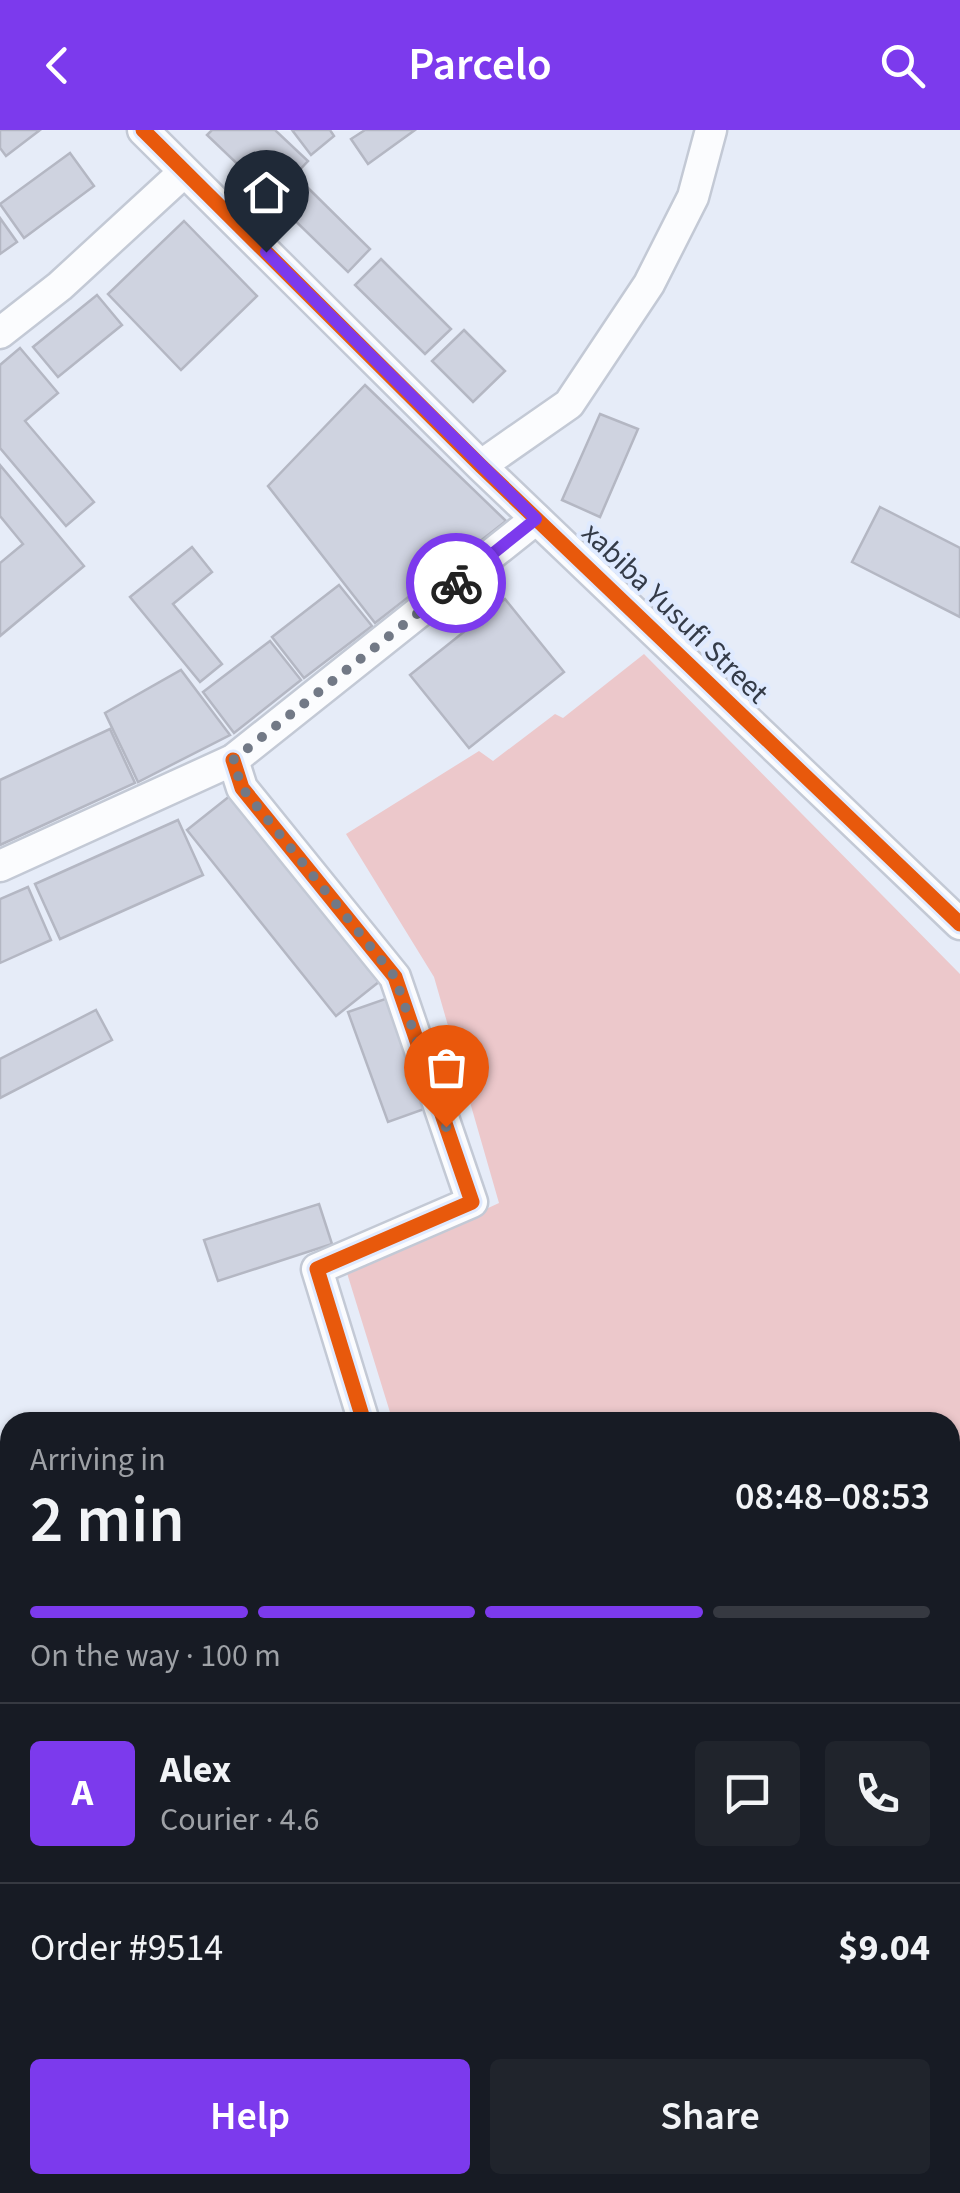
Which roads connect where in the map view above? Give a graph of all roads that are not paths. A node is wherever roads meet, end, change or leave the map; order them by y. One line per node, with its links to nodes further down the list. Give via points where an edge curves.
1 (143, 130): 3 (street, xabiba Yusufi Street)
2 (711, 130): 5 (street, via 693,197 650,284 569,404)
3 (184, 172): 4 (street); 5 (street, xabiba Yusufi Street)
4 (0, 334)
5 (483, 464): 6 (street, xabiba Yusufi Street)
6 (536, 519): 7 (street); 9 (street, xabiba Yusufi Street)
7 (233, 760): 8 (street); 10 (street, via 242,788 395,977 472,1202 318,1269)
8 (0, 866)
9 (960, 924)
10 (361, 1412)

